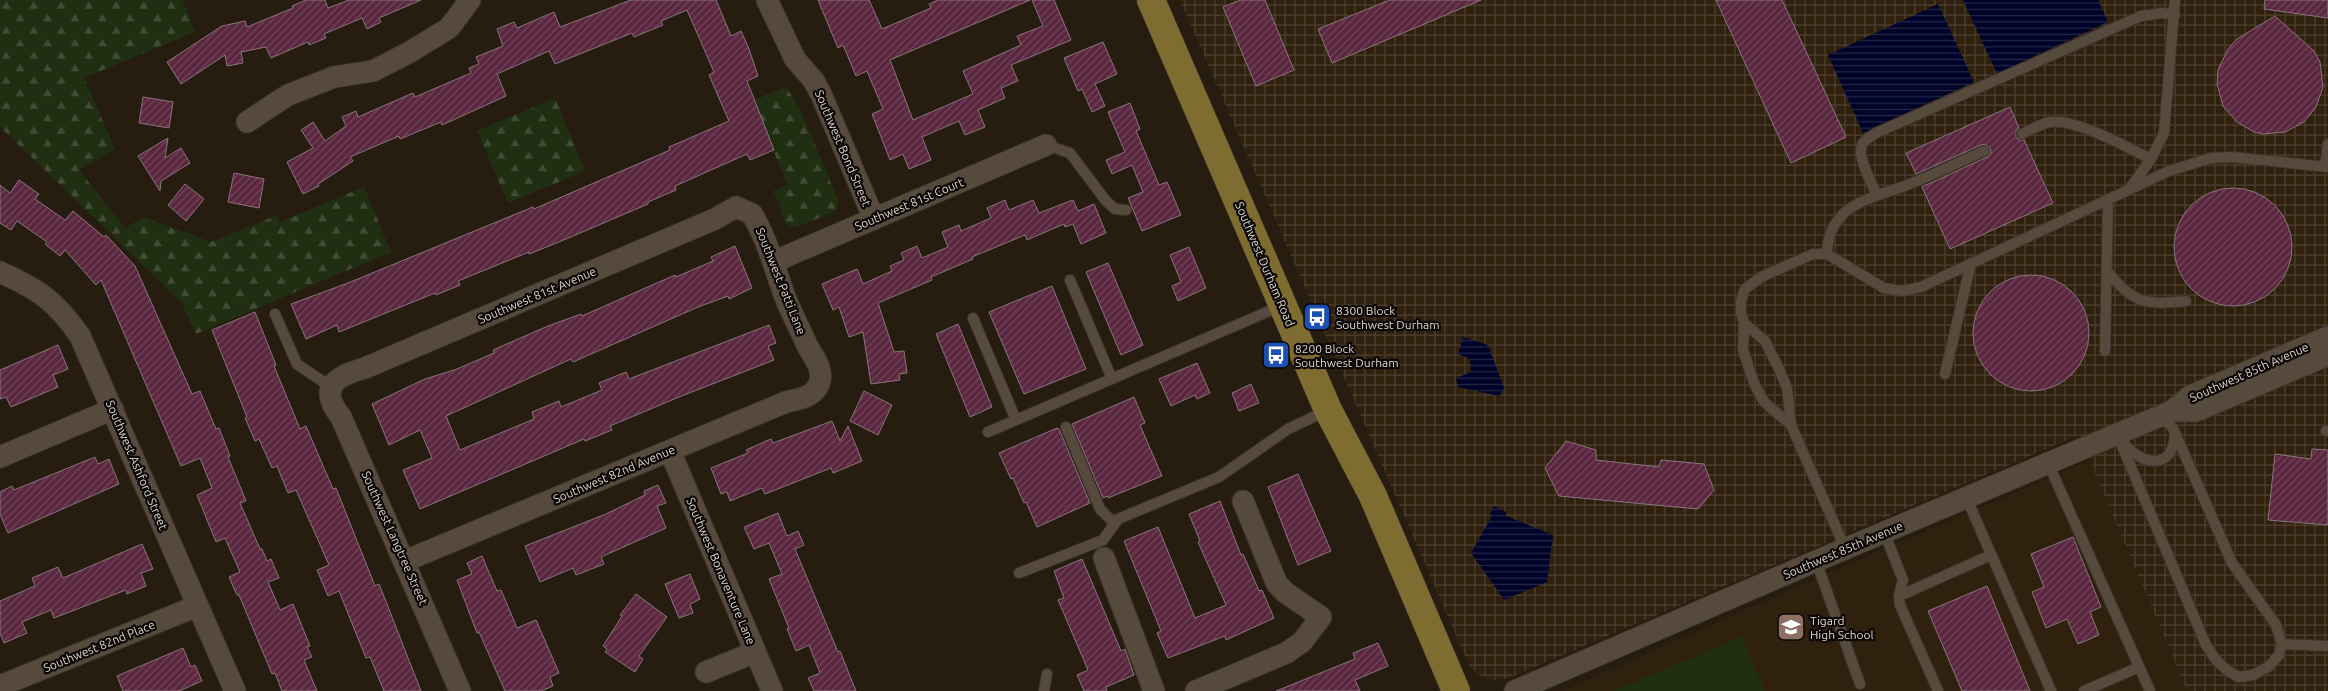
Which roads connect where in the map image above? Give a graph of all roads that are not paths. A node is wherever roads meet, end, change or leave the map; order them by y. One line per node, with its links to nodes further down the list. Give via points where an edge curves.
1 (470, 0): 6 (street, via 449,28 410,52 373,71 334,77 288,95)
2 (768, 0): 18 (street, Southwest Bond Street, via 795,59 821,94)
3 (1151, 0): 26 (main road, Southwest Durham Road)
4 (2175, 0): 5 (lane)
5 (2174, 15): 11 (lane, via 2164,133); 14 (lane, via 2141,16 1876,133 1863,143 1861,149)
6 (247, 122)
7 (2022, 134): 11 (lane, via 2050,122 2063,123 2103,136)
8 (2328, 144): 12 (lane)
9 (1046, 146): 17 (lane, via 1070,153 1106,201 1115,208); 18 (street, Southwest 81st Court)
10 (1984, 151): 14 (lane, via 1906,186)
11 (2152, 160): 13 (lane)
12 (2327, 167): 13 (lane, via 2232,157 2211,158 2169,171)
13 (2128, 190): 15 (lane)
14 (1877, 195): 19 (lane, via 1845,212 1827,243)
15 (2108, 199): 21 (lane); 22 (lane)
16 (746, 210): 20 (street, Southwest Patti Lane, via 758,223); 36 (street, Southwest 81st Avenue, via 736,208 727,211 706,223 347,373 336,379)
17 (1126, 210)
18 (874, 219): 20 (street, Southwest 81st Court)
19 (1827, 254): 21 (lane, via 1884,288 1902,291 1921,286); 29 (lane, via 1812,254 1761,277 1745,289 1740,301)
20 (773, 262): 35 (street, Southwest Patti Lane, via 790,308 818,362)
21 (1970, 263): 33 (lane)
22 (2107, 271): 25 (lane, via 2121,289 2135,298 2158,304); 31 (lane)
23 (0, 272): 37 (street, Southwest Ashford Street, via 50,299 64,314 80,336)
24 (1070, 280): 34 (lane)
25 (2186, 302)
26 (1283, 305): 34 (lane); 38 (main road, Southwest Durham Road)
27 (275, 314): 36 (lane, via 297,364)
28 (973, 318): 41 (lane)
29 (1744, 323): 42 (lane, via 1765,340 1780,371 1787,388); 42 (lane, via 1743,350 1754,383 1764,402)
30 (2328, 337): 39 (street, Southwest 85th Avenue, via 2190,396)
31 (2105, 351)
32 (2328, 355): 39 (street, Southwest 85th Avenue, via 2196,412)
33 (1945, 374)
34 (1112, 379): 41 (lane)
35 (819, 384): 47 (street, Southwest 82nd Avenue, via 805,397)
36 (331, 387): 57 (street, Southwest Langtree Street, via 329,396 333,406 341,417)
37 (113, 409): 48 (street); 61 (street, Southwest Ashford Street)
38 (1328, 410): 52 (lane, via 1288,428 1219,477); 76 (main road, Southwest Durham Road, via 1373,496)
39 (2172, 411): 40 (street, Southwest 85th Avenue)
40 (2152, 419): 45 (lane, via 2162,419); 46 (street, Southwest 85th Avenue)
41 (1016, 420): 44 (lane)
42 (1791, 425): 54 (lane)
43 (1066, 427): 52 (lane, via 1100,509)
44 (988, 432)
45 (2175, 433): 46 (lane, via 2172,452 2162,460 2152,462 2129,450); 62 (lane, via 2232,563 2276,625)
46 (2117, 434): 49 (street, Southwest 85th Avenue); 62 (lane, via 2196,624 2216,660 2239,677 2253,675 2268,667 2279,655)
47 (670, 451): 57 (street, Southwest 82nd Avenue); 64 (street, Southwest Bonaventure Lane)
48 (0, 457)
49 (2048, 463): 50 (street, Southwest 85th Avenue); 65 (lane)
50 (1966, 498): 53 (street, Southwest 85th Avenue); 55 (lane)
51 (1243, 501): 75 (street, via 1282,590 1321,617 1302,642 1286,653)
52 (1113, 522): 59 (lane, via 1103,540)
53 (1884, 532): 54 (street, Southwest 85th Avenue); 60 (lane, via 1903,580)
54 (1845, 548): 58 (street, Southwest 85th Avenue)
55 (1991, 555): 60 (lane); 79 (lane)
56 (1104, 558): 74 (street)
57 (405, 561): 71 (street, Southwest Langtree Street)
58 (1816, 561): 68 (lane); 77 (street, Southwest 85th Avenue)
59 (1019, 573)
60 (1899, 596): 78 (lane)
61 (197, 606): 69 (street, Southwest 82nd Place); 70 (street, Southwest Ashford Street)
62 (2282, 644): 63 (lane)
63 (2328, 646)
64 (755, 652): 66 (street); 72 (street, Southwest Bonaventure Lane)
65 (2139, 667): 80 (lane); 81 (lane)
66 (706, 672)
67 (1047, 674): 73 (lane)
68 (1860, 684)
69 (0, 686)
70 (235, 691)
71 (460, 691)
72 (772, 691)
73 (1044, 691)
74 (1154, 691)
75 (1196, 691)
76 (1456, 691)
77 (1515, 691)
78 (1938, 691)
79 (2051, 691)
80 (2084, 691)
81 (2150, 691)

